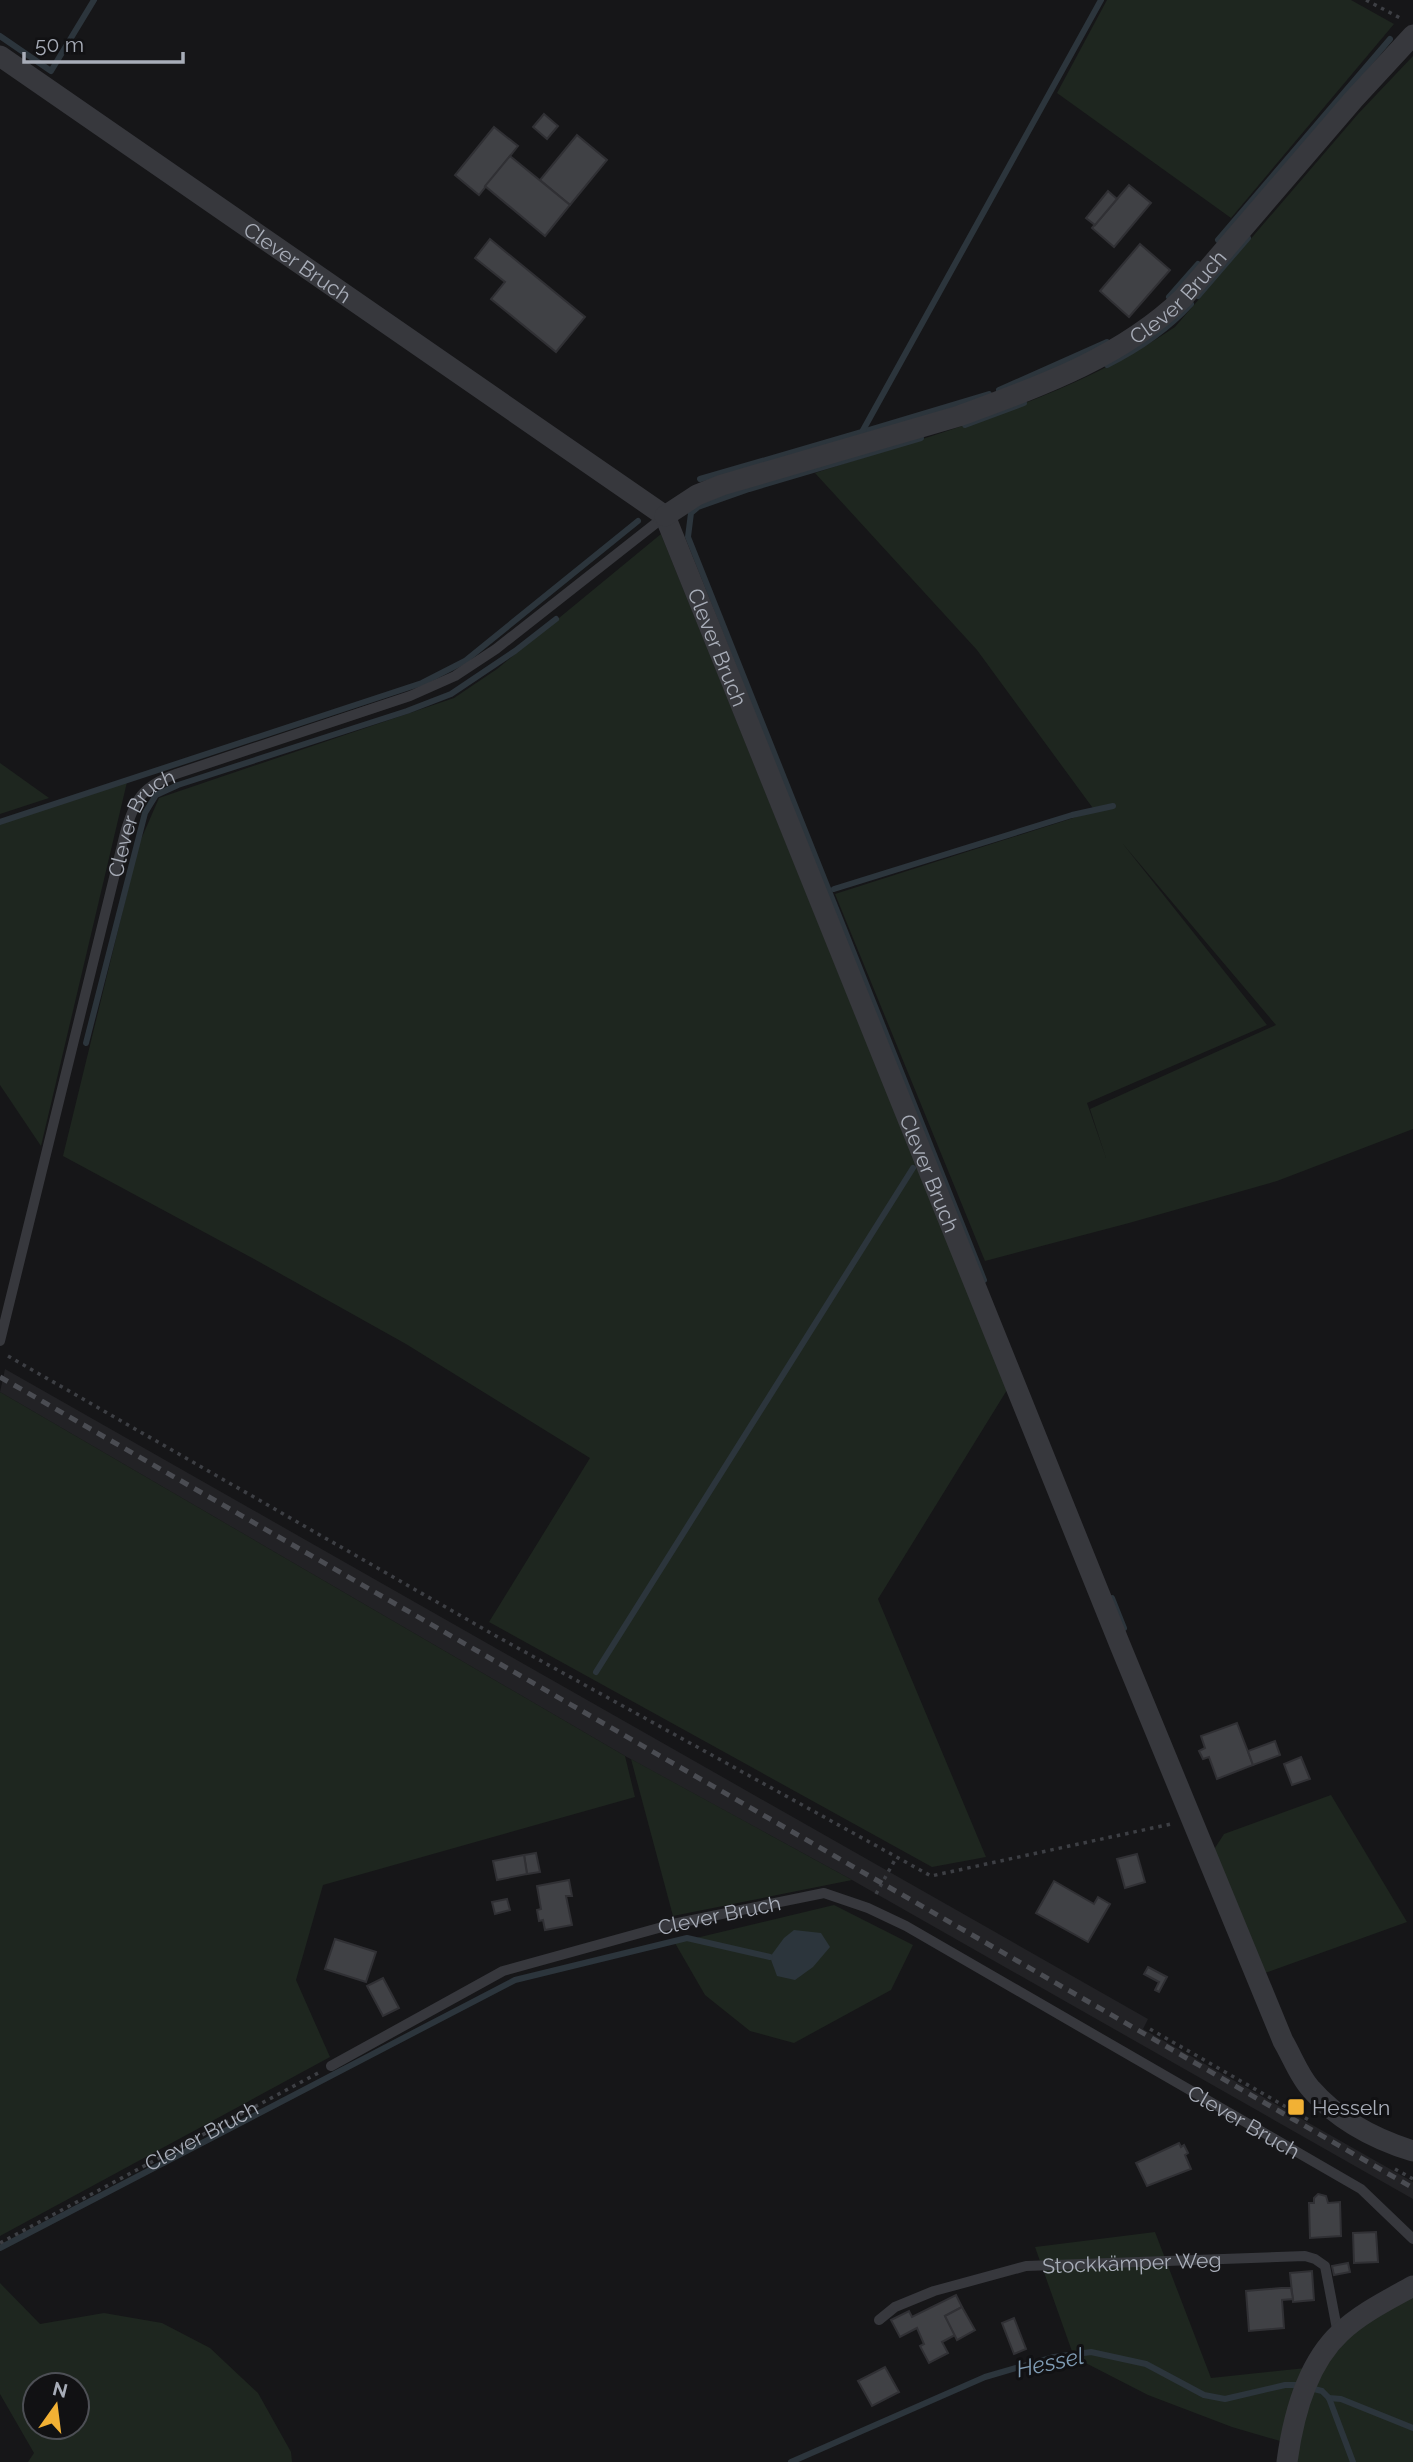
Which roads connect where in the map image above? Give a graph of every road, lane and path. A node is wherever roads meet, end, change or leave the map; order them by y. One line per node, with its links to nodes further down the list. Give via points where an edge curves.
1 (1366, 0): 2 (path)
2 (1413, 25)
3 (1413, 35): 5 (street, Clever Bruch, via 1182,298 1130,341 1098,359 959,416 722,485)
4 (0, 56): 5 (street, Clever Bruch)
5 (666, 516): 6 (lane, Clever Bruch, via 455,676 410,696 176,774 142,792 125,833); 8 (street, Clever Bruch)
6 (0, 1341)
7 (0, 1351): 9 (path, via 496,1636)
8 (1195, 1824): 9 (path, via 930,1876); 14 (street, via 1283,2041 1309,2088 1346,2121)
9 (896, 1858): 10 (path)
10 (868, 1908): 12 (lane, Clever Bruch, via 824,1893 673,1923 503,1971); 17 (lane, Clever Bruch, via 1362,2189)
11 (1150, 2029): 13 (path)
12 (331, 2066): 18 (path, Clever Bruch)
13 (1320, 2126)
14 (1413, 2151)
15 (1393, 2168): 16 (path)
16 (1413, 2179)
17 (1413, 2239)
18 (0, 2243)
19 (1413, 2286): 21 (street, via 1365,2313)
20 (878, 2320): 21 (lane, Stockkämper Weg, via 895,2307 934,2291 1026,2266 1305,2256 1325,2266)
21 (1338, 2335): 22 (street, via 1315,2366 1300,2400)
22 (1287, 2462)

